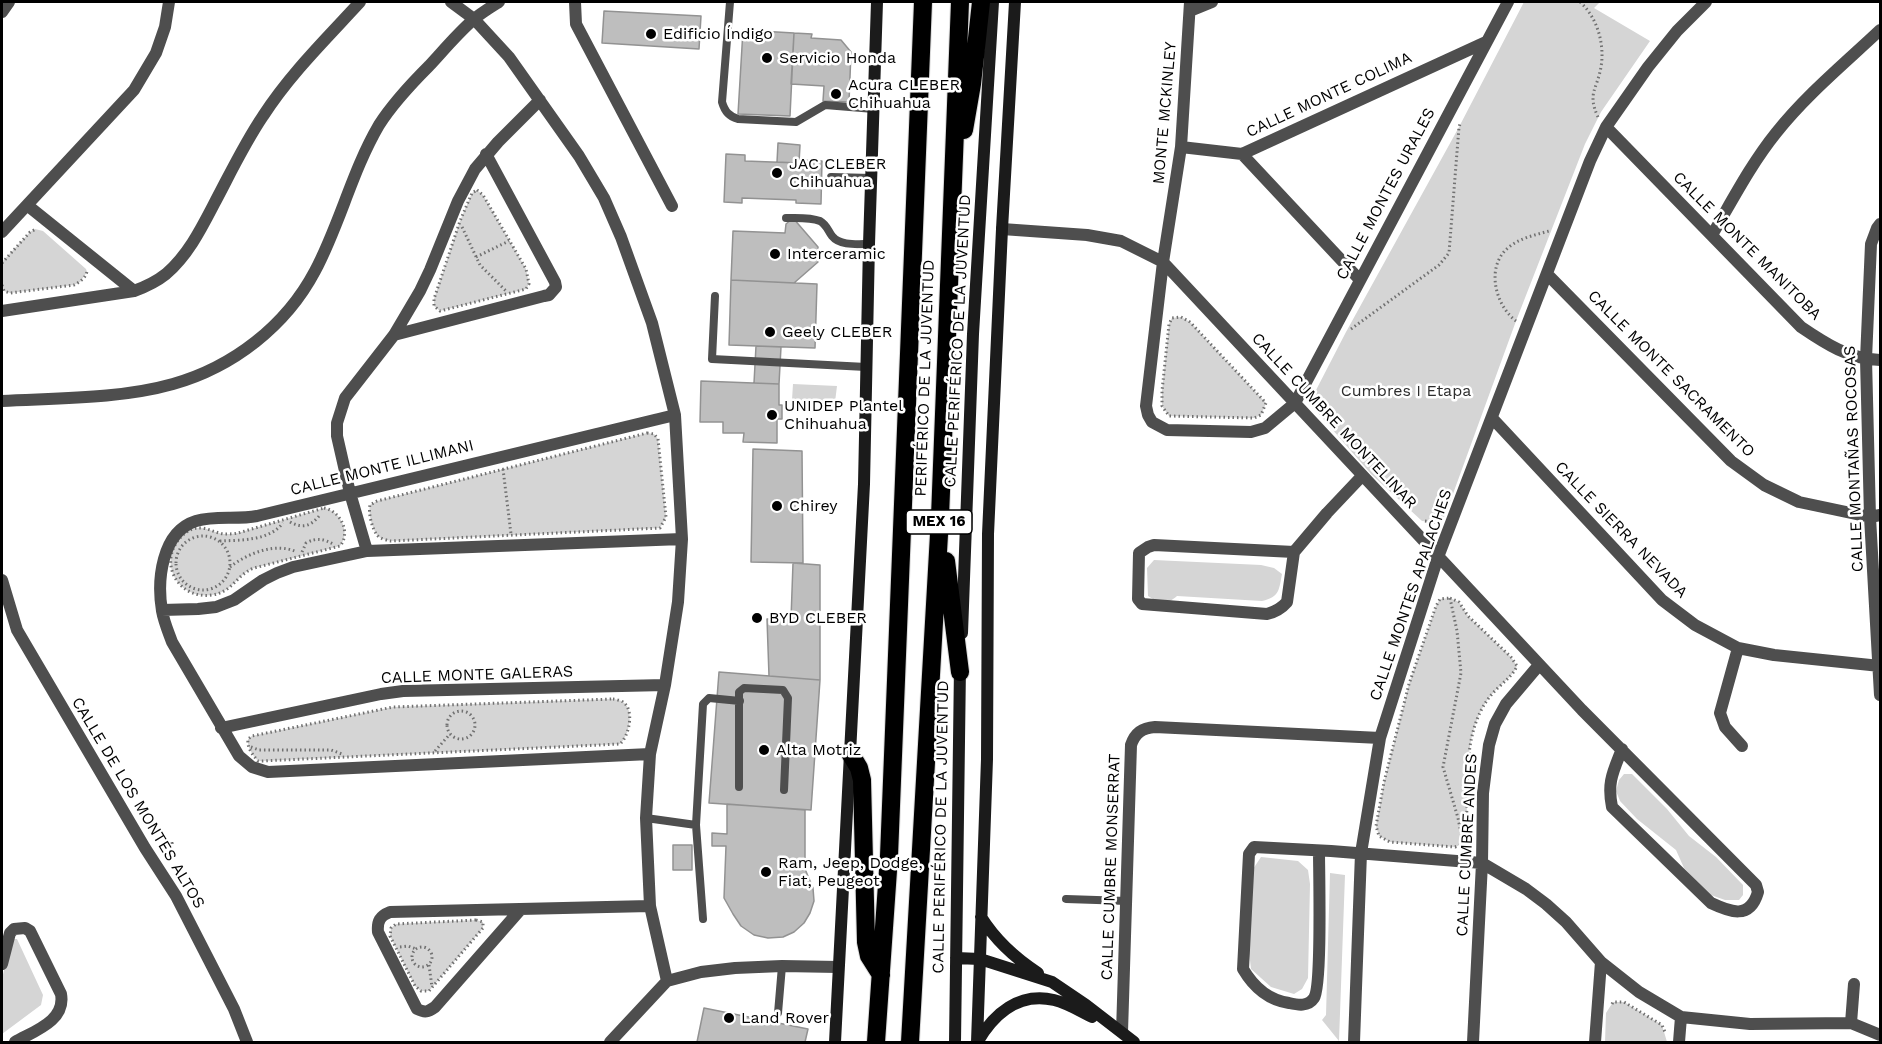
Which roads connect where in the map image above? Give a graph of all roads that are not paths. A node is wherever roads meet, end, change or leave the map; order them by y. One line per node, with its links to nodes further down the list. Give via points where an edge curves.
1 (9, 2): 18 (street)
2 (169, 2): 32 (street, via 156,53 134,90)
3 (360, 2): 44 (street, via 264,114 184,256 164,275)
4 (450, 2): 19 (street)
5 (499, 2): 19 (street)
6 (575, 2): 33 (street, via 576,24)
7 (729, 2): 25 (lane, via 722,102 732,117 796,122 825,105)
8 (877, 2): 25 (main road)
9 (922, 2): 97 (highway, PERIFÉRICO DE LA JUVENTUD / MEX 16)
10 (960, 2): 34 (highway, PERIFÉRICO DE LA JUVENTUD / MEX 16)
11 (981, 2): 34 (highway, via 972,84)
12 (993, 2): 22 (main road, CALLE PERIFÉRICO DE LA JUVENTUD)
13 (1015, 2): 23 (main road)
14 (1212, 2): 17 (street)
15 (1508, 2): 21 (street, CALLE MONTES URALES)
16 (1706, 2): 26 (street, CALLE MONTES APALACHES)
17 (1190, 6): 27 (street, MONTE MCKINLEY)
18 (2, 12)
19 (474, 19): 24 (street, via 509,57); 51 (street, via 390,108 367,149 316,270 290,309 255,344 174,384 115,394)
20 (1881, 30): 39 (street, via 1796,109 1774,135)
21 (1486, 42): 29 (street, CALLE MONTE COLIMA); 43 (street, CALLE MONTES URALES)
22 (989, 86): 23 (main road); 68 (main road, CALLE PERIFÉRICO DE LA JUVENTUD, via 973,334)
23 (1010, 88): 37 (main road)
24 (540, 100): 28 (street); 53 (street, via 579,156 617,228 652,323)
25 (874, 109): 31 (main road)
26 (1599, 123): 39 (street, CALLE MONTE MANITOBA); 42 (street, CALLE MONTES APALACHES, via 1590,162)
27 (1181, 147): 29 (street, CALLE MONTE COLIMA); 41 (street, MONTE MCKINLEY)
28 (486, 154): 47 (street, via 466,184 430,270); 47 (street, via 556,287 549,295)
29 (1242, 154): 43 (street)
30 (831, 177): 31 (lane)
31 (872, 178): 40 (main road)
32 (27, 205): 38 (street); 44 (street)
33 (672, 206)
34 (951, 206): 58 (highway, PERIFÉRICO DE LA JUVENTUD / MEX 16)
35 (786, 218): 40 (lane, via 820,221 838,242)
36 (1881, 224): 48 (street, CALLE MONTAÑAS ROCOSAS, via 1871,244)
37 (1002, 229): 41 (street, CALLE CUMBRE MONTELINAR, via 1121,240); 89 (main road, via 988,534 987,759)
38 (2, 232)
39 (1712, 235): 48 (street, CALLE MONTE MANITOBA, via 1801,327 1840,351)
40 (869, 244): 50 (main road)
41 (1163, 262): 52 (street, CALLE CUMBRE MONTELINAR); 52 (street, MONTE MCKINLEY, via 1146,406 1152,422 1167,430 1251,432 1265,428)
42 (1547, 274): 54 (street, CALLE MONTES APALACHES); 57 (street, CALLE MONTE SACRAMENTO, via 1731,461 1764,485 1800,502)
43 (1359, 279): 52 (street, CALLE MONTES URALES)
44 (134, 291): 46 (street)
45 (715, 296): 50 (lane, via 712,359)
46 (2, 310)
47 (394, 335): 56 (street, via 345,398 340,411 337,436)
48 (1866, 359): 49 (street, CALLE MONTE MANITOBA); 57 (street, CALLE MONTAÑAS ROCOSAS)
49 (1881, 360)
50 (867, 367): 76 (main road)
51 (2, 401)
52 (1295, 403): 55 (street, CALLE CUMBRE MONTELINAR)
53 (675, 415): 56 (street, CALLE MONTE ILLIMANI); 59 (street)
54 (1492, 419): 62 (street, CALLE MONTES APALACHES); 65 (street, CALLE SIERRA NEVADA, via 1662,600 1695,625)
55 (1362, 476): 61 (street); 62 (street, CALLE CUMBRE MONTELINAR)
56 (350, 493): 60 (street); 64 (street, CALLE MONTE ILLIMANI, via 256,516 210,519 185,526 170,545 161,571)
57 (1876, 516): 67 (street, CALLE MONTAÑAS ROCOSAS)
58 (940, 517): 68 (highway); 111 (highway, PERIFÉRICO DE LA JUVENTUD / MEX 16)
59 (682, 539): 60 (street); 69 (street, via 678,602)
60 (367, 551): 64 (street, via 293,567 216,607)
61 (1294, 552): 61 (street, via 1154,545 1140,553 1138,599 1142,604 1275,612 1287,602)
62 (1438, 557): 66 (street, CALLE CUMBRE MONTELINAR); 73 (street, CALLE MONTES APALACHES)
63 (2, 580): 107 (street, CALLE DE LOS MONTÉS ALTOS, via 17,630 176,896)
64 (162, 610): 72 (street, CALLE MONTE ILLIMANI, via 172,642)
65 (1738, 648): 67 (street, CALLE SIERRA NEVADA); 74 (street, via 1720,712 1730,734)
66 (1539, 665): 75 (street, CALLE CUMBRE MONTELINAR); 84 (street, CALLE CUMBRE ANDES, via 1506,704 1495,724 1483,793)
67 (1880, 666): 70 (street, CALLE MONTAÑAS ROCOSAS)
68 (960, 672): 91 (main road, CALLE PERIFÉRICO DE LA JUVENTUD)
69 (665, 686): 72 (street, CALLE MONTE GALERAS, via 403,691); 77 (street)
70 (1881, 695)
71 (740, 701): 78 (lane); 79 (lane, via 739,692 744,688 783,690 787,694); 81 (lane, via 709,698 703,704)
72 (221, 728): 77 (street, CALLE MONTE ILLIMANI, via 239,756 262,771)
73 (1380, 738): 83 (street, CALLE MONTES APALACHES); 86 (street, CALLE CUMBRE MONSERRAT, via 1155,727 1140,731 1131,745)
74 (1742, 746)
75 (1622, 749): 75 (street, CALLE CUMBRE MONTELINAR, via 1756,885 1758,892 1753,904 1737,912 1711,903 1612,807 1611,776)
76 (850, 753): 96 (main road); 97 (highway, via 860,768 862,780 866,942 869,956)
77 (650, 754): 80 (street)
78 (739, 787)
79 (784, 790)
80 (646, 818): 81 (lane); 87 (street)
81 (696, 825): 90 (lane)
82 (1319, 851): 82 (street, via 1254,847 1249,854 1243,969 1258,989 1281,1002 1300,1005 1315,996); 83 (street)
83 (1361, 853): 84 (street); 115 (street, CALLE MONTES APALACHES)
84 (1482, 863): 93 (street, via 1546,904); 116 (street, CALLE CUMBRE ANDES)
85 (1066, 898): 86 (lane)
86 (1127, 900): 104 (street, CALLE CUMBRE MONSERRAT)
87 (650, 906): 88 (street); 98 (street)
88 (521, 909): 88 (street, via 390,912 377,925 417,1009 429,1012)
89 (981, 917): 92 (main road); 99 (main road, via 1014,956)
90 (703, 920)
91 (956, 958): 92 (main road); 112 (main road, CALLE PERIFÉRICO DE LA JUVENTUD)
92 (980, 959): 99 (main road); 113 (main road)
93 (1601, 962): 102 (street, via 1639,992); 117 (street)
94 (2, 964): 106 (street, via 10,933 14,929 30,931 63,1001 52,1020)
95 (782, 966): 96 (street); 98 (street, via 701,972); 101 (lane)
96 (838, 967): 109 (main road)
97 (881, 975): 110 (highway, PERIFÉRICO DE LA JUVENTUD / MEX 16)
98 (667, 981): 108 (street)
99 (1052, 982): 104 (main road)
100 (1854, 984): 103 (street)
101 (778, 1013)
102 (1681, 1017): 103 (street, via 1750,1024); 118 (street)
103 (1851, 1023): 105 (street)
104 (1122, 1032): 113 (main road, via 1068,1004 1037,999 1006,1008); 114 (main road)
105 (1881, 1035)
106 (15, 1042)
107 (247, 1042)
108 (610, 1042)
109 (835, 1042)
110 (876, 1042)
111 (910, 1042)
112 (955, 1042)
113 (977, 1042)
114 (1134, 1042)
115 (1354, 1042)
116 (1473, 1042)
117 (1595, 1042)
118 (1679, 1042)

